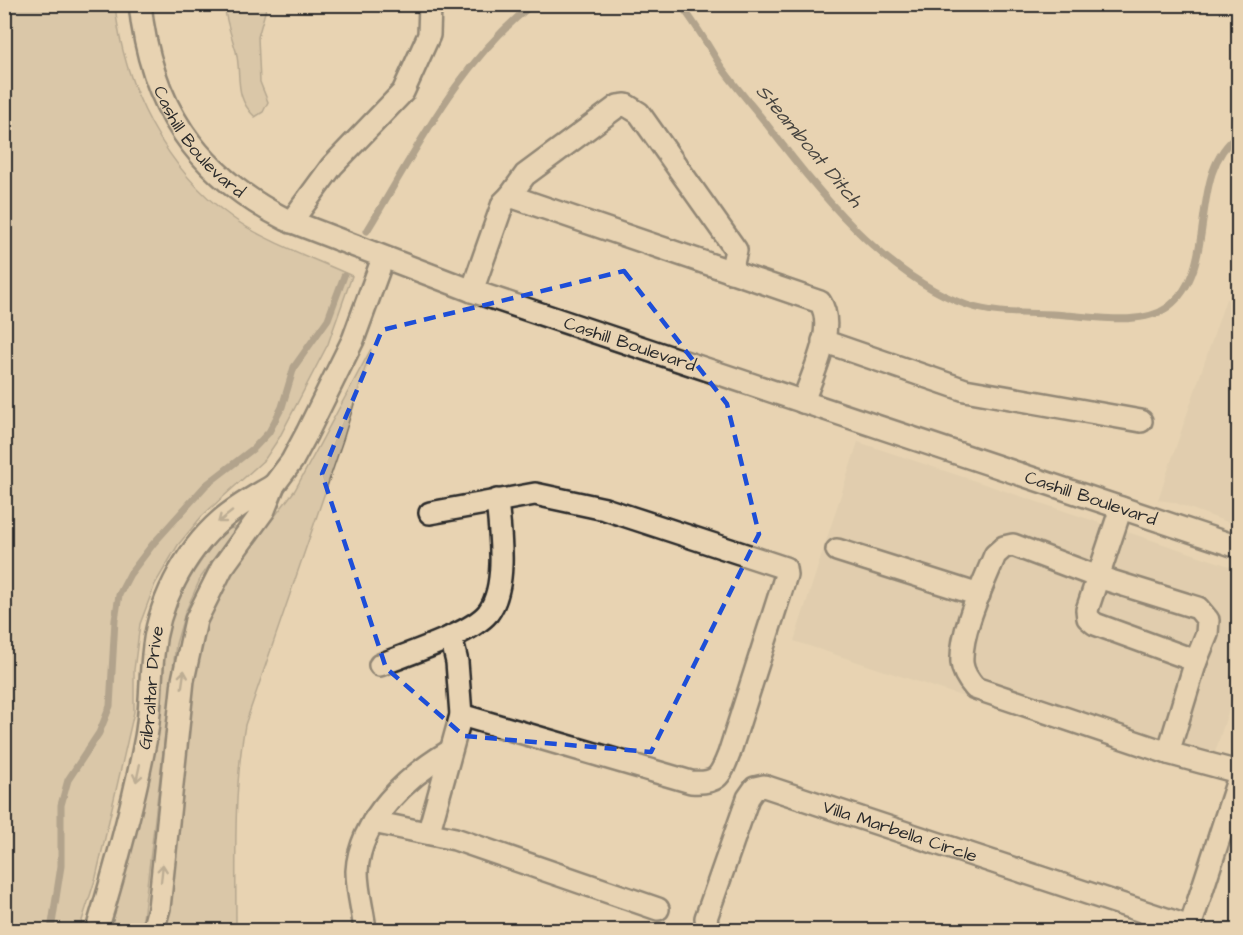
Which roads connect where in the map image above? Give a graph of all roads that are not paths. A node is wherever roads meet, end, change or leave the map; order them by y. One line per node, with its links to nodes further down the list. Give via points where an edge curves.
1 (140, 4): 4 (street, Cashill Boulevard, via 149,61 165,101 189,142 231,186)
2 (430, 4): 4 (street, via 429,35 403,92 332,166)
3 (510, 196): 6 (street); 6 (street, via 525,176 618,106 626,105 639,113 736,250); 7 (street, via 503,203)
4 (291, 222): 5 (street, Cashill Boulevard)
5 (382, 258): 7 (street, Cashill Boulevard); 11 (street, Gibraltar Drive, via 337,375 292,461)
6 (732, 272): 8 (street, via 820,302 827,316)
7 (472, 291): 9 (street, Cashill Boulevard)
8 (824, 341): 9 (street); 10 (street, via 964,390)
9 (803, 402): 13 (street, Cashill Boulevard)
10 (1140, 421)
11 (274, 485): 31 (street, Gibraltar Drive, one-way to 31, via 206,534 168,595 153,654 145,743); 32 (street, Gibraltar Drive, one-way to 11, via 159,908 188,648 209,591 264,510)
12 (497, 500): 14 (street); 19 (street, via 501,555 494,602 487,615); 22 (street, via 535,494 606,509 785,568 786,575 729,754 721,774 708,783 691,782)
13 (1121, 508): 15 (street, Cashill Boulevard); 17 (street)
14 (430, 513)
15 (1239, 547)
16 (837, 550): 18 (street)
17 (1098, 578): 18 (street, via 1013,545 995,555); 20 (street, via 1087,610 1088,618 1095,624); 20 (street, via 1198,608 1208,620)
18 (979, 595): 24 (street, via 963,647 962,665 975,688)
19 (451, 637): 21 (street); 22 (street)
20 (1196, 661): 24 (street)
21 (380, 665)
22 (461, 715): 23 (street)
23 (450, 751): 27 (street, via 417,774); 28 (street)
24 (1168, 753): 25 (street)
25 (1239, 772)
26 (1239, 780): 30 (street)
27 (373, 822): 28 (street); 33 (street, via 359,854 357,873)
28 (429, 831): 29 (street)
29 (658, 909)
30 (1189, 929): 34 (street, Villa Marbella Circle, via 764,786 755,788 748,798 706,918)
31 (97, 930)
32 (153, 930)
33 (366, 930)
34 (708, 930)

